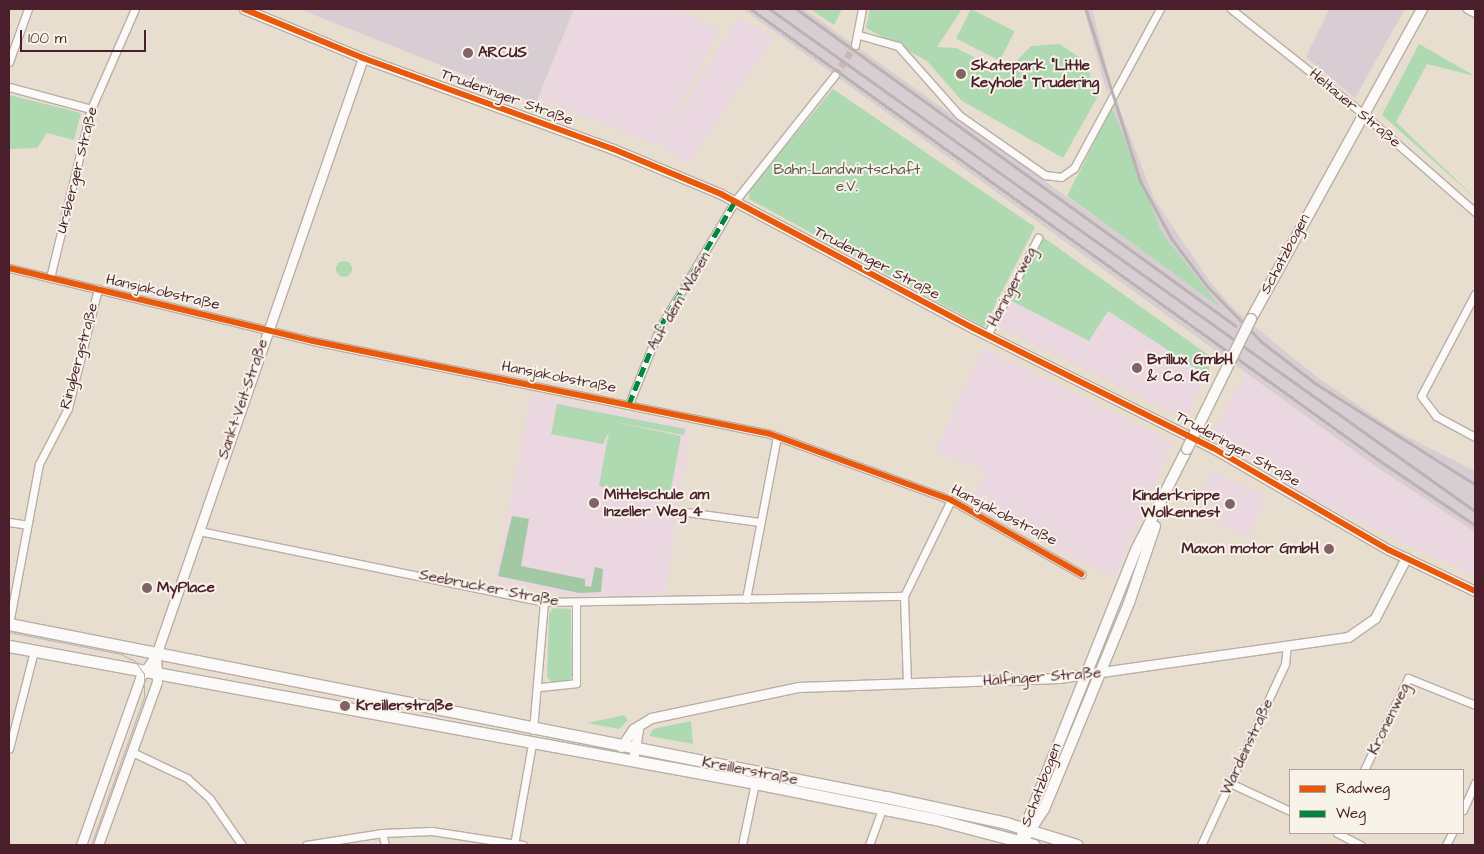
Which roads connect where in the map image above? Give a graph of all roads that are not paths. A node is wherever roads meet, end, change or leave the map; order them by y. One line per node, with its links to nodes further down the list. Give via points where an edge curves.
1 (135, 9): 16 (street, Ursberger Straße)
2 (244, 9): 12 (street, Truderinger Straße)
3 (862, 9): 10 (street)
4 (1160, 9): 10 (street, via 1074,168 1061,177 1045,175 959,115 898,46)
5 (1231, 9): 17 (street, Heltauer Straße)
6 (1422, 9): 17 (main road, Schatzbogen)
7 (1467, 9): 9 (street)
8 (25, 10): 13 (street)
9 (1475, 13)
10 (859, 34): 11 (street)
11 (855, 45)
12 (363, 58): 18 (street, Truderinger Straße, via 613,148); 25 (street, Sankt-Veit-Straße)
13 (9, 62)
14 (835, 75): 18 (street, Auf dem Wasen)
15 (9, 87): 16 (street)
16 (91, 109): 22 (street, Ursberger Straße)
17 (1362, 113): 19 (street, Heltauer Straße); 31 (main road, Schatzbogen, bridge, via 1251,319)
18 (735, 201): 26 (street, Truderinger Straße); 27 (street, Auf dem Wasen, via 660,327)
19 (1475, 212)
20 (1038, 238): 26 (street, Haringerweg)
21 (9, 268): 22 (street, Hansjakobstraße)
22 (50, 278): 23 (street, Hansjakobstraße)
23 (98, 289): 25 (street, Hansjakobstraße); 35 (street, Ringbergstraße, via 68,408 39,464)
24 (1475, 294): 29 (street, via 1425,381 1421,396 1424,404)
25 (267, 329): 27 (street, Hansjakobstraße); 36 (street, Sankt-Veit-Straße)
26 (987, 335): 37 (street, Truderinger Straße, via 1228,455)
27 (629, 404): 28 (street, Hansjakobstraße)
28 (777, 437): 30 (street, Hansjakobstraße); 34 (street)
29 (1475, 437)
30 (951, 500): 38 (street, Hansjakobstraße); 40 (street)
31 (1160, 507): 51 (main road, Schatzbogen); 52 (main road, Schatzbogen, via 1136,550)
32 (686, 512): 34 (street)
33 (9, 522): 35 (street)
34 (759, 522): 41 (street)
35 (27, 525): 44 (street, Ringbergstraße)
36 (199, 531): 42 (street, Seebrucker Straße); 48 (street, Sankt-Veit-Straße)
37 (1406, 558): 39 (street, Truderinger Straße); 46 (street, Halfinger Straße, via 1375,618 1361,631)
38 (1081, 574)
39 (1475, 591)
40 (904, 596): 41 (street, Seebrucker Straße); 53 (street)
41 (746, 599): 43 (street, Seebrucker Straße)
42 (544, 602): 43 (street, Seebrucker Straße); 54 (street)
43 (576, 603): 54 (street, via 576,683)
44 (9, 624): 48 (main road, Kreillerstraße)
45 (9, 646): 47 (main road, Kreillerstraße)
46 (1287, 646): 51 (street, Halfinger Straße); 66 (street, Wardeinstraße, via 1285,664)
47 (34, 651): 49 (main road, Kreillerstraße); 60 (street)
48 (156, 655): 49 (street, Sankt-Veit-Straße); 50 (street); 57 (main road, Kreillerstraße)
49 (143, 671): 50 (main road, Kreillerstraße); 77 (street, Sankt-Veit-Straße)
50 (160, 673): 58 (main road, Kreillerstraße); 62 (street)
51 (1100, 673): 52 (street, Halfinger Straße); 71 (main road, Schatzbogen)
52 (1084, 675): 53 (street, Halfinger Straße); 71 (main road, Schatzbogen)
53 (907, 683): 56 (street, Halfinger Straße, via 798,687 656,717)
54 (540, 687): 57 (street)
55 (1475, 705): 64 (street, Kronenweg, via 1408,678)
56 (639, 725): 59 (street, Halfinger Straße); 61 (street)
57 (533, 730): 59 (main road, Kreillerstraße)
58 (532, 744): 63 (main road, Kreillerstraße); 76 (street)
59 (621, 746): 61 (main road, Kreillerstraße)
60 (9, 749)
61 (635, 749): 63 (street); 71 (main road, Kreillerstraße)
62 (132, 752): 78 (street); 79 (street, via 187,778 210,799)
63 (633, 761): 65 (main road, Kreillerstraße)
64 (1364, 769)
65 (755, 783): 69 (main road, Kreillerstraße); 83 (street)
66 (1230, 783): 70 (street); 87 (street, Wardeinstraße)
67 (1475, 783): 68 (street)
68 (1464, 808)
69 (882, 809): 75 (main road, Kreillerstraße); 84 (street)
70 (1289, 811)
71 (1028, 829): 75 (main road, Schatzbogen); 86 (main road, Kreillerstraße)
72 (382, 832): 74 (street); 76 (street, via 432,831); 81 (street)
73 (1339, 834): 88 (street)
74 (336, 842): 80 (street)
75 (1020, 843): 85 (main road, Kreillerstraße)
76 (514, 844): 82 (street)
77 (81, 845)
78 (98, 845)
79 (242, 845)
80 (306, 845)
81 (384, 845)
82 (523, 845)
83 (742, 845)
84 (869, 845)
85 (1034, 845)
86 (1077, 845)
87 (1201, 845)
88 (1361, 845)

